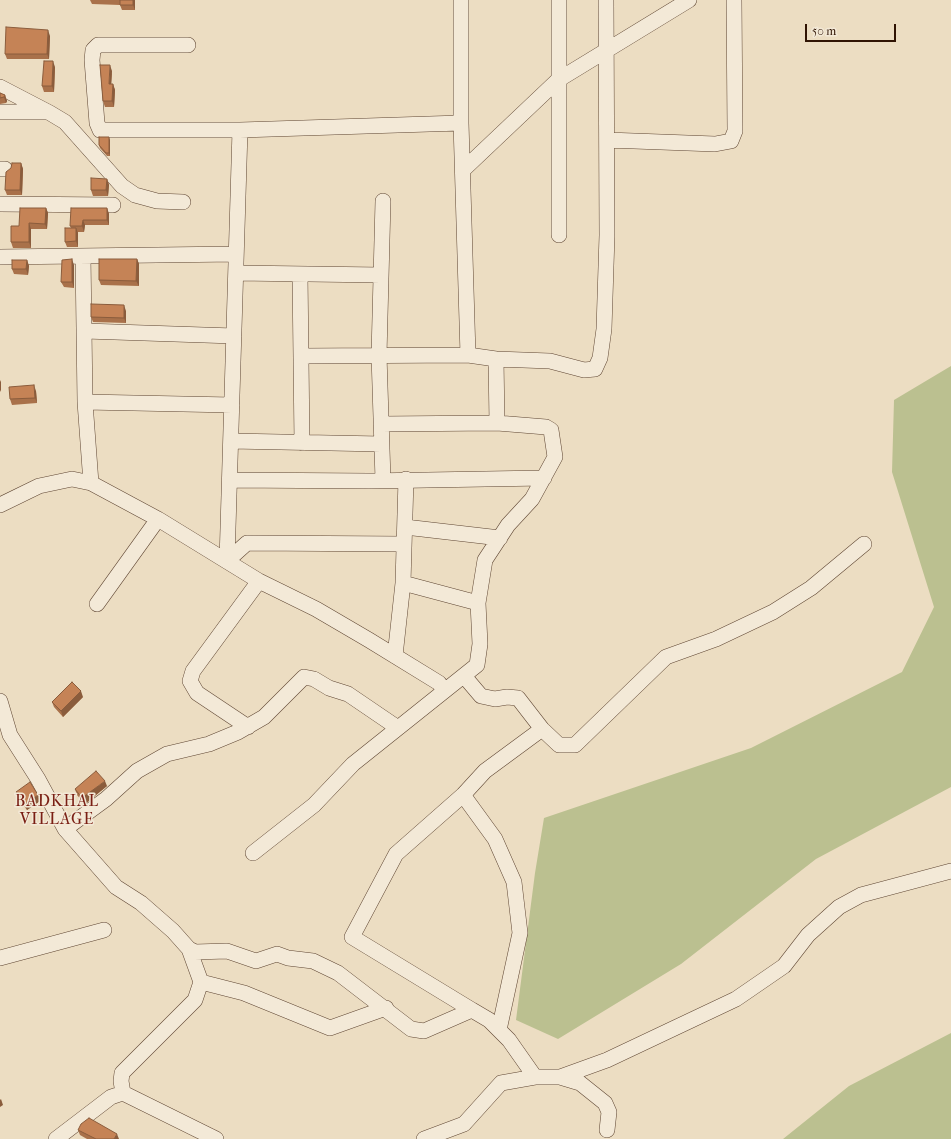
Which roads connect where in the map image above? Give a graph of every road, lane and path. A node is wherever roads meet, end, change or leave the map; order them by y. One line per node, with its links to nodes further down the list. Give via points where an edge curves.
1 (460, 0): 12 (street)
2 (559, 0): 8 (street)
3 (606, 0): 7 (street)
4 (689, 0): 7 (street)
5 (734, 0): 14 (street, via 734,131 731,141 715,144)
6 (188, 45): 13 (street, via 98,45 93,50 92,60 97,123 100,130)
7 (607, 50): 8 (street); 14 (street)
8 (558, 80): 15 (street); 20 (street)
9 (0, 87): 11 (street)
10 (0, 112): 11 (street)
11 (50, 112): 17 (street, via 65,122 122,186 136,195 157,201)
12 (461, 123): 13 (street); 15 (street)
13 (240, 130): 21 (street)
14 (607, 140): 32 (street, via 604,329 600,358 595,369 584,370 550,361)
15 (462, 170): 29 (street)
16 (383, 201): 26 (street)
17 (183, 202)
18 (0, 204): 19 (street)
19 (112, 205)
20 (559, 235)
21 (236, 254): 22 (street); 24 (street)
22 (84, 256): 23 (street); 27 (street)
23 (0, 257)
24 (236, 273): 25 (street); 28 (street)
25 (300, 274): 26 (street); 30 (street)
26 (381, 275): 31 (street)
27 (84, 331): 28 (street); 33 (street)
28 (234, 336): 34 (street)
29 (468, 355): 31 (street); 32 (street)
30 (301, 356): 31 (street); 38 (street)
31 (379, 356): 36 (street)
32 (496, 359): 35 (street)
33 (85, 402): 34 (street); 44 (street)
34 (232, 405): 37 (street)
35 (497, 423): 36 (street); 40 (street, via 546,427 551,430 556,457)
36 (381, 424): 39 (street)
37 (231, 441): 38 (street); 42 (street)
38 (302, 442): 39 (street)
39 (381, 444): 43 (street)
40 (544, 478): 41 (street); 48 (street, via 532,499 508,525)
41 (406, 479): 43 (street); 47 (street)
42 (230, 480): 43 (street); 51 (street)
43 (382, 480)
44 (91, 483): 45 (street, via 72,479 39,486); 46 (street)
45 (0, 505)
46 (158, 519): 51 (street); 54 (street)
47 (405, 527): 48 (street); 49 (street)
48 (500, 538): 55 (street, via 485,560)
49 (404, 544): 51 (street, via 247,543); 53 (street)
50 (864, 544): 62 (street, via 811,588 773,612 666,658 575,745 559,745)
51 (227, 561): 52 (street)
52 (259, 581): 56 (street, via 316,608); 60 (street, via 193,671 190,681 197,692)
53 (403, 583): 55 (street); 56 (street)
54 (97, 604)
55 (478, 604): 57 (street, via 480,644 477,665)
56 (395, 656): 58 (street, via 439,683)
57 (464, 676): 58 (street); 62 (street, via 481,696 495,699 518,698)
58 (444, 690): 61 (street)
59 (0, 701): 64 (street, via 10,735)
60 (248, 727): 61 (street, via 264,717 300,679 308,677 361,702); 64 (street, via 209,744 167,754 137,770 106,799)
61 (398, 728): 65 (street, via 353,764 314,805)
62 (542, 729): 63 (street, via 485,770)
63 (463, 795): 72 (street, via 396,854 352,937); 73 (street, via 495,839 514,882 520,933)
64 (65, 829): 68 (street, via 116,886 168,926)
65 (253, 853)
66 (951, 871): 74 (street, via 861,895 838,908 808,935 784,966 736,999 607,1060)
67 (104, 930): 69 (street)
68 (189, 949): 70 (street); 71 (street, via 195,952 226,951 256,961 277,954 313,961 338,973)
69 (0, 958)
70 (201, 982): 71 (street, via 244,992 330,1028); 76 (street, via 195,1000 122,1074)
71 (386, 1008): 72 (street, via 411,1029 424,1031)
72 (472, 1010): 73 (street, via 489,1020)
73 (499, 1030): 75 (street)
74 (560, 1076): 75 (street); 77 (street, via 580,1083 605,1103 609,1112)
75 (535, 1077): 80 (street, via 501,1083 464,1124)
76 (123, 1093): 78 (street, via 111,1097); 79 (street)
77 (607, 1130)
78 (56, 1139)
79 (216, 1139)
80 (424, 1139)

